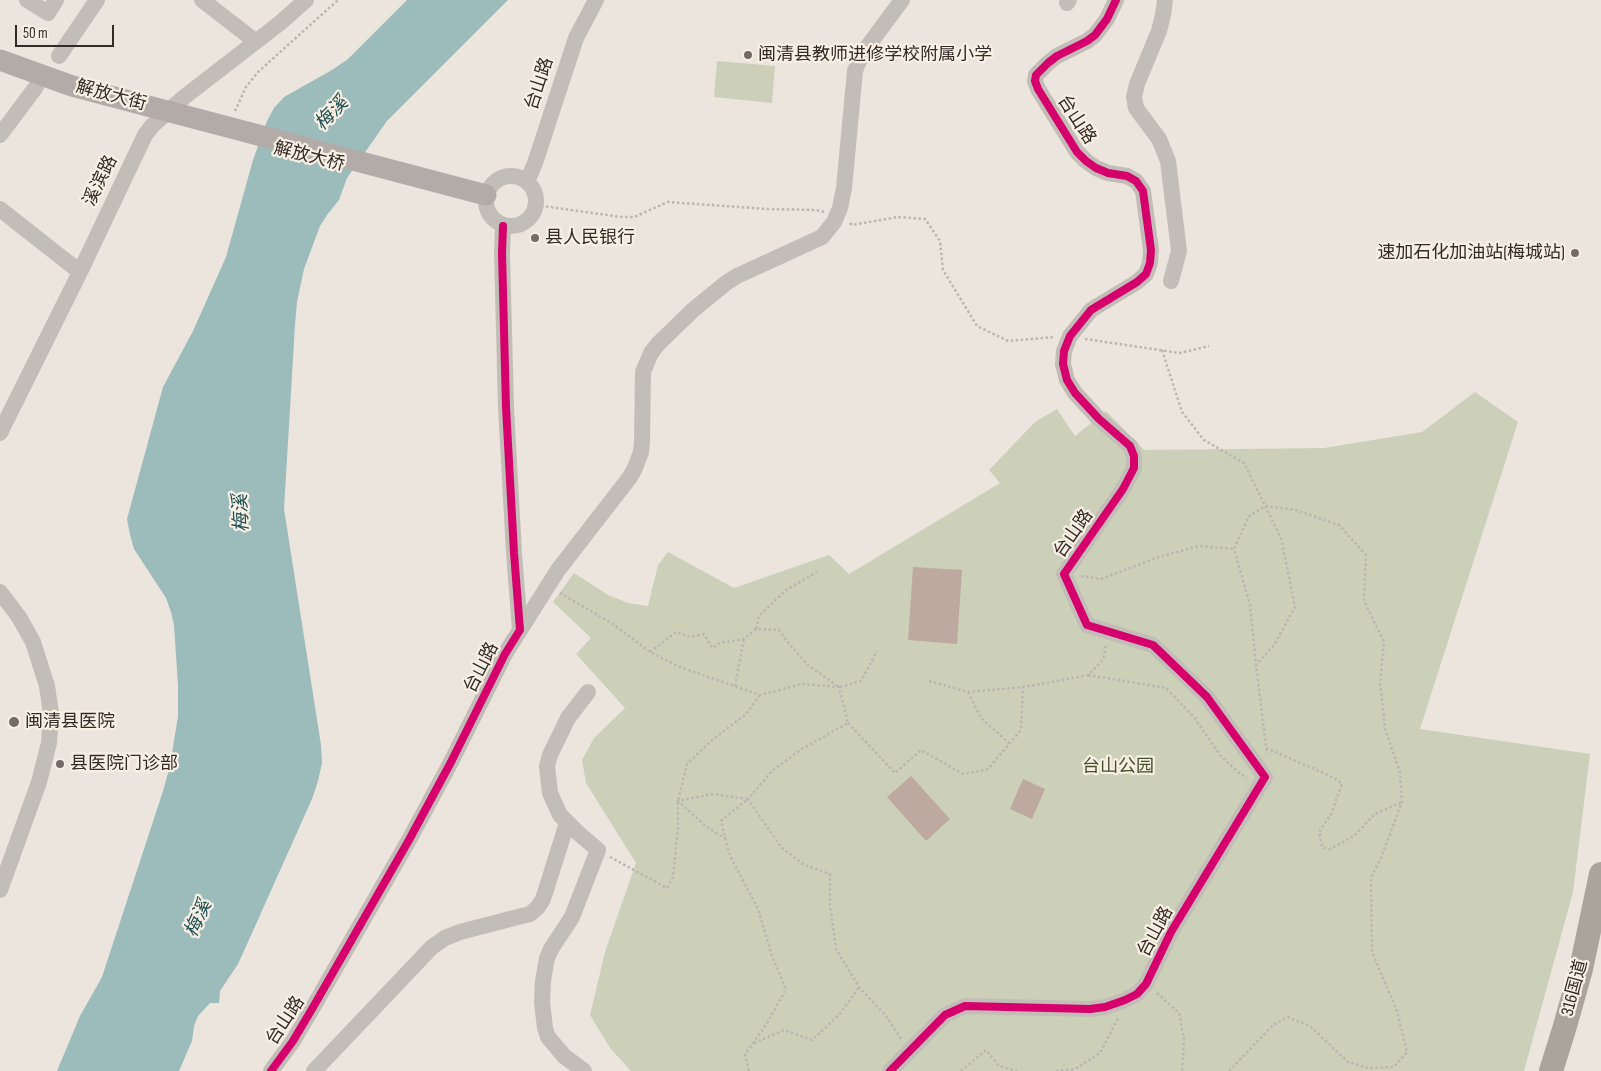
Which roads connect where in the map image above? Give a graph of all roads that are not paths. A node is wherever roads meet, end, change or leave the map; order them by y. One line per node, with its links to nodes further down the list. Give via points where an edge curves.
1 (27, 0): 2 (street, via 48,13)
2 (56, 0)
3 (97, 0): 11 (street)
4 (202, 0): 10 (street)
5 (306, 0): 10 (street, 溪滨路)
6 (596, 0): 18 (street, 台山路, via 576,38)
7 (902, 0): 26 (street, via 862,54 855,71 844,188 838,215 831,227 822,237 726,283 693,310 651,353 643,372 642,442 636,468 569,555)
8 (1116, 0): 34 (street, 台山路, via 1095,35 1057,56 1036,74 1035,81 1072,144 1086,161 1108,173 1127,176 1144,191 1151,250 1146,274 1091,310 1070,336 1064,351 1067,380 1075,393 1130,446 1134,456 1134,468 1123,489 1064,574 1087,625 1153,644 1207,697 1263,781 1171,932 1146,984 1137,994 1105,1007 1090,1009 964,1006 945,1015)
9 (1165, 0): 23 (street, via 1159,31 1134,97 1136,108 1159,139 1168,162 1180,251)
10 (256, 41): 15 (street, 溪滨路)
11 (59, 56)
12 (0, 60): 15 (main road, 解放大街)
13 (0, 74): 14 (main road, 解放大街)
14 (36, 88): 15 (main road, 解放大街); 17 (street)
15 (164, 115): 16 (main road, 解放大街); 22 (street, 溪滨路, via 145,135)
16 (226, 125): 19 (main road, 解放大桥)
17 (0, 136)
18 (527, 182): 19 (street, via 511,176 502,177 489,188); 21 (street, via 536,197 534,213 522,224)
19 (486, 199): 21 (street, via 492,219)
20 (0, 210): 22 (street)
21 (503, 226): 26 (street, 台山路, via 506,407)
22 (80, 272): 24 (street, 溪滨路)
23 (1171, 281)
24 (0, 433)
25 (0, 592): 30 (street, via 33,642 47,686 51,721 39,782)
26 (520, 630): 31 (street, 台山路, via 409,840 308,1017)
27 (588, 692): 28 (street, via 568,718 547,766 550,793)
28 (567, 823): 32 (street, via 545,893 537,908 530,914 460,932 432,947); 33 (street, via 598,850 572,917 551,949 544,969 543,1011 548,1037 564,1056)
29 (1601, 874): 35 (highway, 316国道, via 1581,969)
30 (0, 890)
31 (270, 1071)
32 (314, 1071)
33 (584, 1071)
34 (890, 1071)
35 (1550, 1071)

